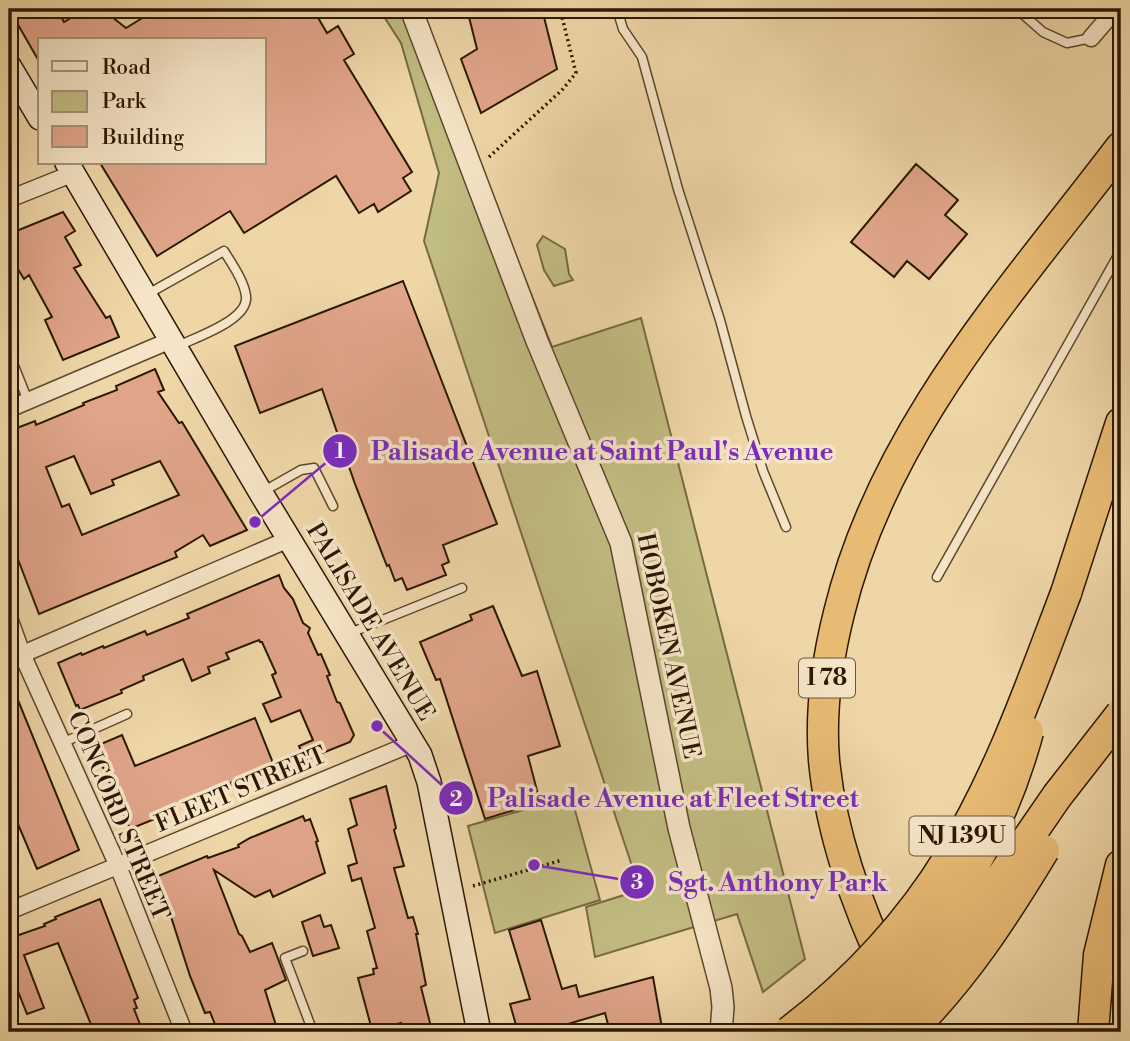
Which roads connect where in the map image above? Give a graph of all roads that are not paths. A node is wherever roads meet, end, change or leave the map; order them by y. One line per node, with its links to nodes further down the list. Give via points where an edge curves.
1 (411, 9): 41 (street, HOBOKEN AVENUE, via 537,341 621,543 676,814 722,988)
2 (617, 9): 20 (lane, via 623,29 642,57 746,416)
3 (1017, 9): 5 (lane, via 1043,32 1067,43)
4 (1116, 9): 5 (street)
5 (1091, 38)
6 (9, 66): 7 (main road)
7 (38, 115)
8 (1121, 147): 46 (highway, I 78, bridge, via 974,340 917,424 866,526 834,633 823,730 832,813 863,915)
9 (71, 168): 10 (street); 12 (main road, PALISADE AVENUE)
10 (9, 199)
11 (1121, 250): 22 (lane)
12 (145, 295): 13 (main road, PALISADE AVENUE); 13 (lane, via 224,251 246,293 243,309 230,321)
13 (174, 343): 15 (street); 18 (main road, PALISADE AVENUE)
14 (9, 353): 15 (lane)
15 (28, 401): 16 (street)
16 (9, 409)
17 (1121, 423): 24 (highway)
18 (261, 492): 19 (lane, via 301,470 314,468); 21 (main road, PALISADE AVENUE)
19 (333, 506)
20 (786, 527)
21 (289, 539): 26 (main road, PALISADE AVENUE); 27 (street)
22 (937, 578)
23 (462, 588): 26 (lane)
24 (1066, 593): 42 (highway, NJ 139U, bridge, via 985,792 950,857 874,956); 43 (highway, bridge, via 1019,767 985,846 924,940 885,985)
25 (9, 618): 27 (street, CONCORD STREET)
26 (347, 635): 32 (main road, PALISADE AVENUE)
27 (16, 657): 31 (street, CONCORD STREET)
28 (127, 714): 31 (lane)
29 (1121, 714): 44 (highway, bridge, via 1057,796 952,949)
30 (1121, 739): 45 (highway, NJ 139U, bridge, via 979,952)
31 (62, 743): 34 (street, CONCORD STREET)
32 (414, 743): 34 (street, FLEET STREET); 40 (main road, PALISADE AVENUE, via 429,782)
33 (1121, 865): 47 (highway, via 1099,955)
34 (118, 866): 36 (street, FLEET STREET); 38 (street, CONCORD STREET)
35 (9, 884): 36 (lane)
36 (13, 909)
37 (303, 951): 39 (lane, via 285,958)
38 (184, 1032)
39 (313, 1032)
40 (479, 1032)
41 (721, 1032)
42 (789, 1032)
43 (833, 1032)
44 (873, 1032)
45 (909, 1032)
46 (920, 1032)
47 (1093, 1032)

